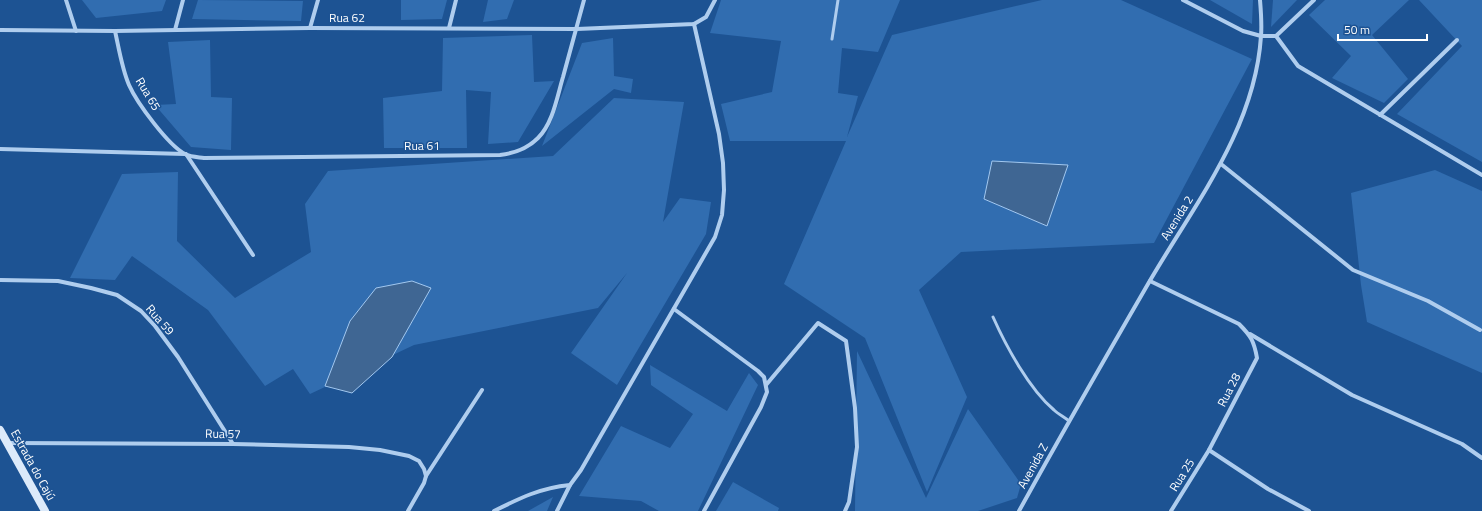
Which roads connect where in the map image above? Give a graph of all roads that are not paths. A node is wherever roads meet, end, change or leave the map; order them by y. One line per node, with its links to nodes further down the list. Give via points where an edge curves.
1 (66, 0): 16 (street)
2 (183, 0): 17 (street)
3 (318, 0): 12 (street)
4 (456, 0): 13 (street)
5 (584, 0): 14 (street, Rua 61)
6 (716, 0): 11 (street, via 706,17)
7 (838, 0): 21 (lane)
8 (1183, 0): 19 (street, via 1229,24)
9 (1260, 0): 19 (street, Avenida 2)
10 (1314, 0): 20 (street)
11 (694, 24): 14 (street, Rua 62); 31 (street, via 719,134 724,190 722,215 714,237)
12 (310, 28): 13 (street, Rua 62); 17 (street, Rua 62)
13 (449, 28): 14 (street, Rua 62)
14 (577, 29): 25 (street, Rua 61, via 557,99 544,130 527,147 515,153 204,158)
15 (0, 30): 16 (street, Rua 62)
16 (76, 30): 18 (street, Rua 62)
17 (175, 30): 18 (street, Rua 62)
18 (115, 31): 25 (street, Rua 65, via 129,84 139,103 162,132)
19 (1261, 36): 20 (street); 26 (street, Avenida 2, via 1247,106)
20 (1276, 36): 23 (street, via 1298,66)
21 (832, 39)
22 (1457, 40): 23 (street)
23 (1380, 115): 27 (street)
24 (0, 149): 25 (street, Rua 61)
25 (186, 154): 28 (street)
26 (1221, 164): 30 (street, Avenida 2); 33 (street, via 1353,270 1428,301)
27 (1482, 175)
28 (253, 254)
29 (0, 280): 41 (street, Rua 59, via 58,281 92,288 117,295 142,311 178,357)
30 (1150, 281): 34 (street, via 1239,324); 37 (street, Avenida 2)
31 (674, 309): 35 (street, via 750,364 764,377); 45 (street)
32 (993, 317): 37 (lane, via 1005,344 1042,398)
33 (1480, 330)
34 (1250, 334): 42 (street, Rua 28, via 1257,358); 43 (street, via 1352,394 1462,444)
35 (766, 385): 50 (street, via 767,392 761,407); 51 (street, via 818,323 846,341 855,408 857,447 849,502)
36 (482, 390): 44 (street)
37 (1069, 421): 39 (street, Avenida 2)
38 (0, 430): 40 (main road, Estrada do Cajú)
39 (1064, 431): 52 (street, Avenida Z)
40 (7, 443): 41 (street, Rua 57); 46 (main road, Estrada do Cajú)
41 (233, 444): 44 (street, Rua 57, via 380,450 414,458 419,461)
42 (1209, 450): 53 (street, Rua 25); 54 (street, via 1268,489)
43 (1482, 458)
44 (426, 476): 47 (street)
45 (570, 485): 48 (street, via 545,489); 49 (street)
46 (45, 511)
47 (408, 511)
48 (494, 511)
49 (558, 511)
50 (704, 511)
51 (845, 511)
52 (1019, 511)
53 (1171, 511)
54 (1309, 511)

